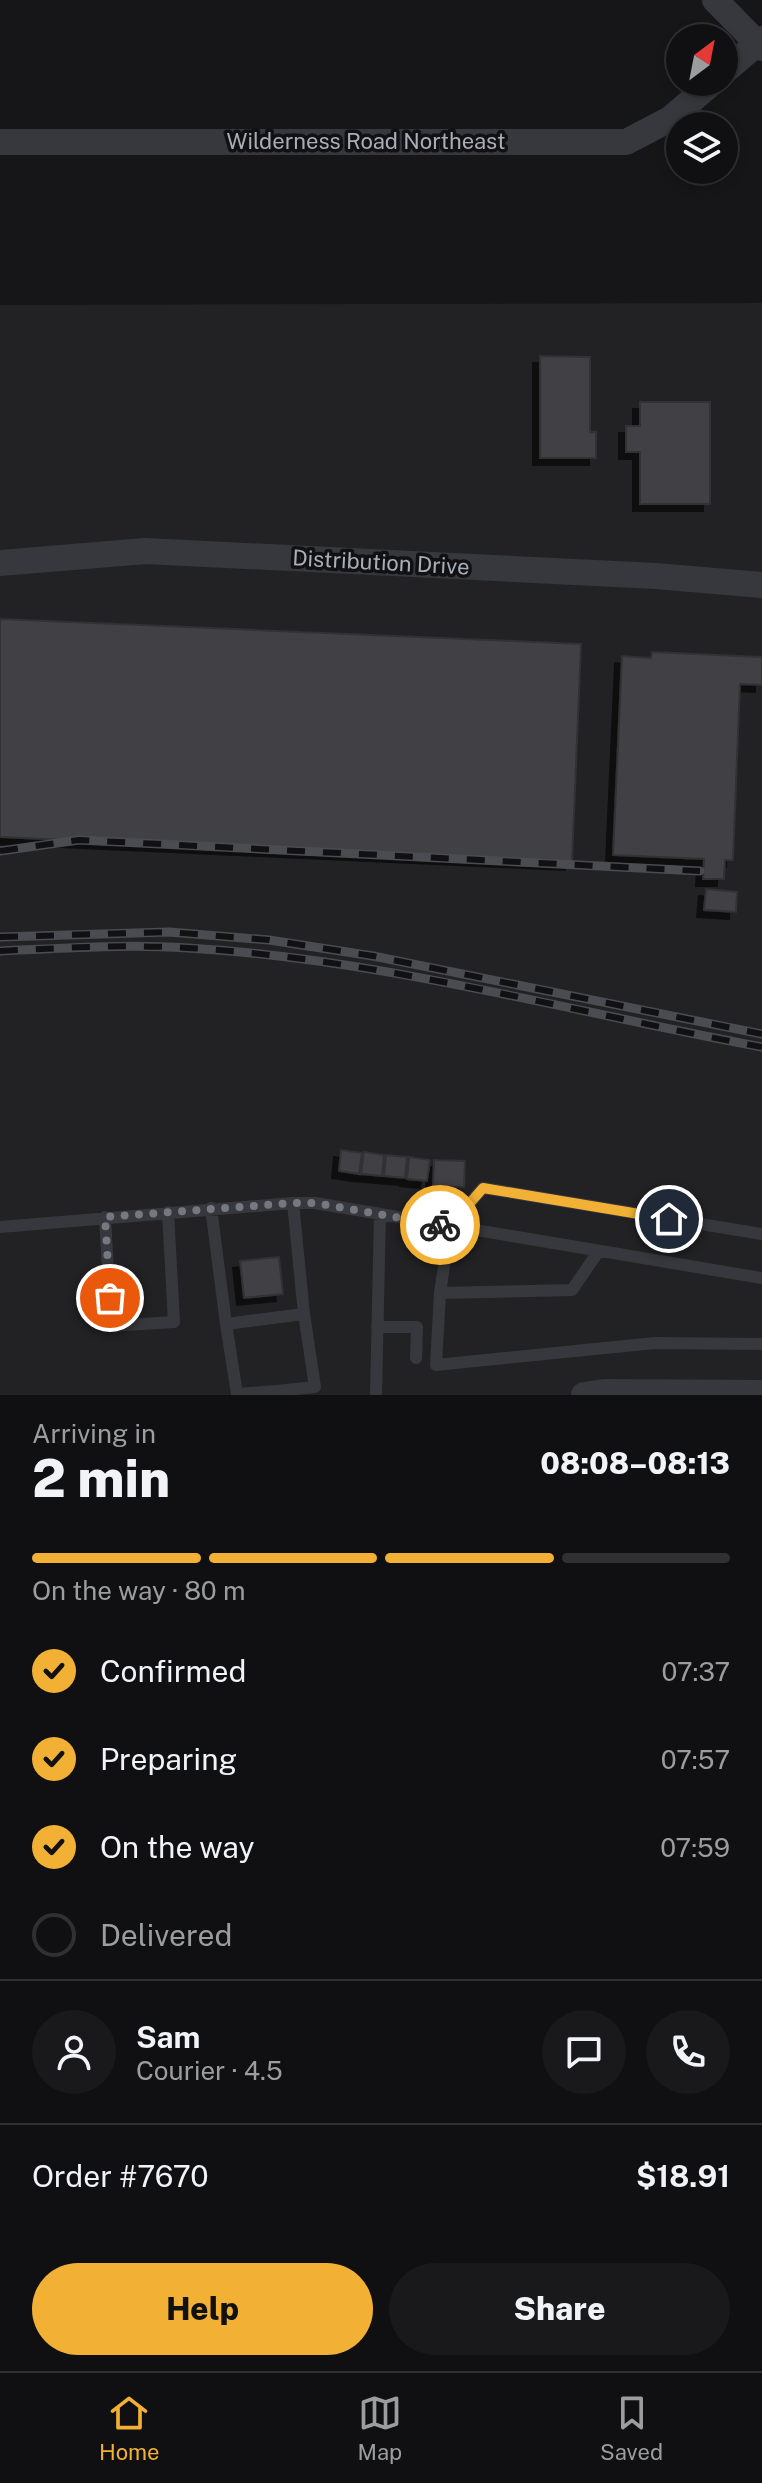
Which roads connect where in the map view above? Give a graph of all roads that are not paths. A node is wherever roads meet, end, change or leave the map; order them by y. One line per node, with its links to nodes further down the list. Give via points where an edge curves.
1 (715, 0): 2 (street)
2 (761, 44): 3 (street)
3 (738, 61)
4 (697, 96): 5 (street, Wilderness Road Northeast, via 670,119 626,142)
5 (0, 142)
6 (0, 563): 7 (street, Distribution Drive, via 145,551)
7 (762, 585)
8 (293, 1203): 9 (lane); 11 (lane); 19 (lane)
9 (211, 1208): 10 (lane); 20 (lane)
10 (168, 1212): 12 (lane); 12 (lane, via 174,1322 111,1326)
11 (380, 1214): 13 (lane); 21 (lane)
12 (105, 1217): 14 (lane)
13 (450, 1226): 15 (lane, via 483,1188); 16 (lane); 18 (lane)
14 (0, 1227)
15 (762, 1234)
16 (598, 1252): 17 (lane); 18 (lane, via 572,1290)
17 (762, 1278)
18 (440, 1293): 22 (lane, via 436,1365 655,1343)
19 (304, 1314): 20 (lane); 24 (lane, via 315,1387)
20 (226, 1324): 24 (lane, via 237,1394)
21 (377, 1327): 23 (lane, via 417,1327); 26 (lane)
22 (762, 1344)
23 (416, 1358)
24 (277, 1393)
25 (762, 1393): 27 (street)
26 (376, 1395)
27 (584, 1395)

